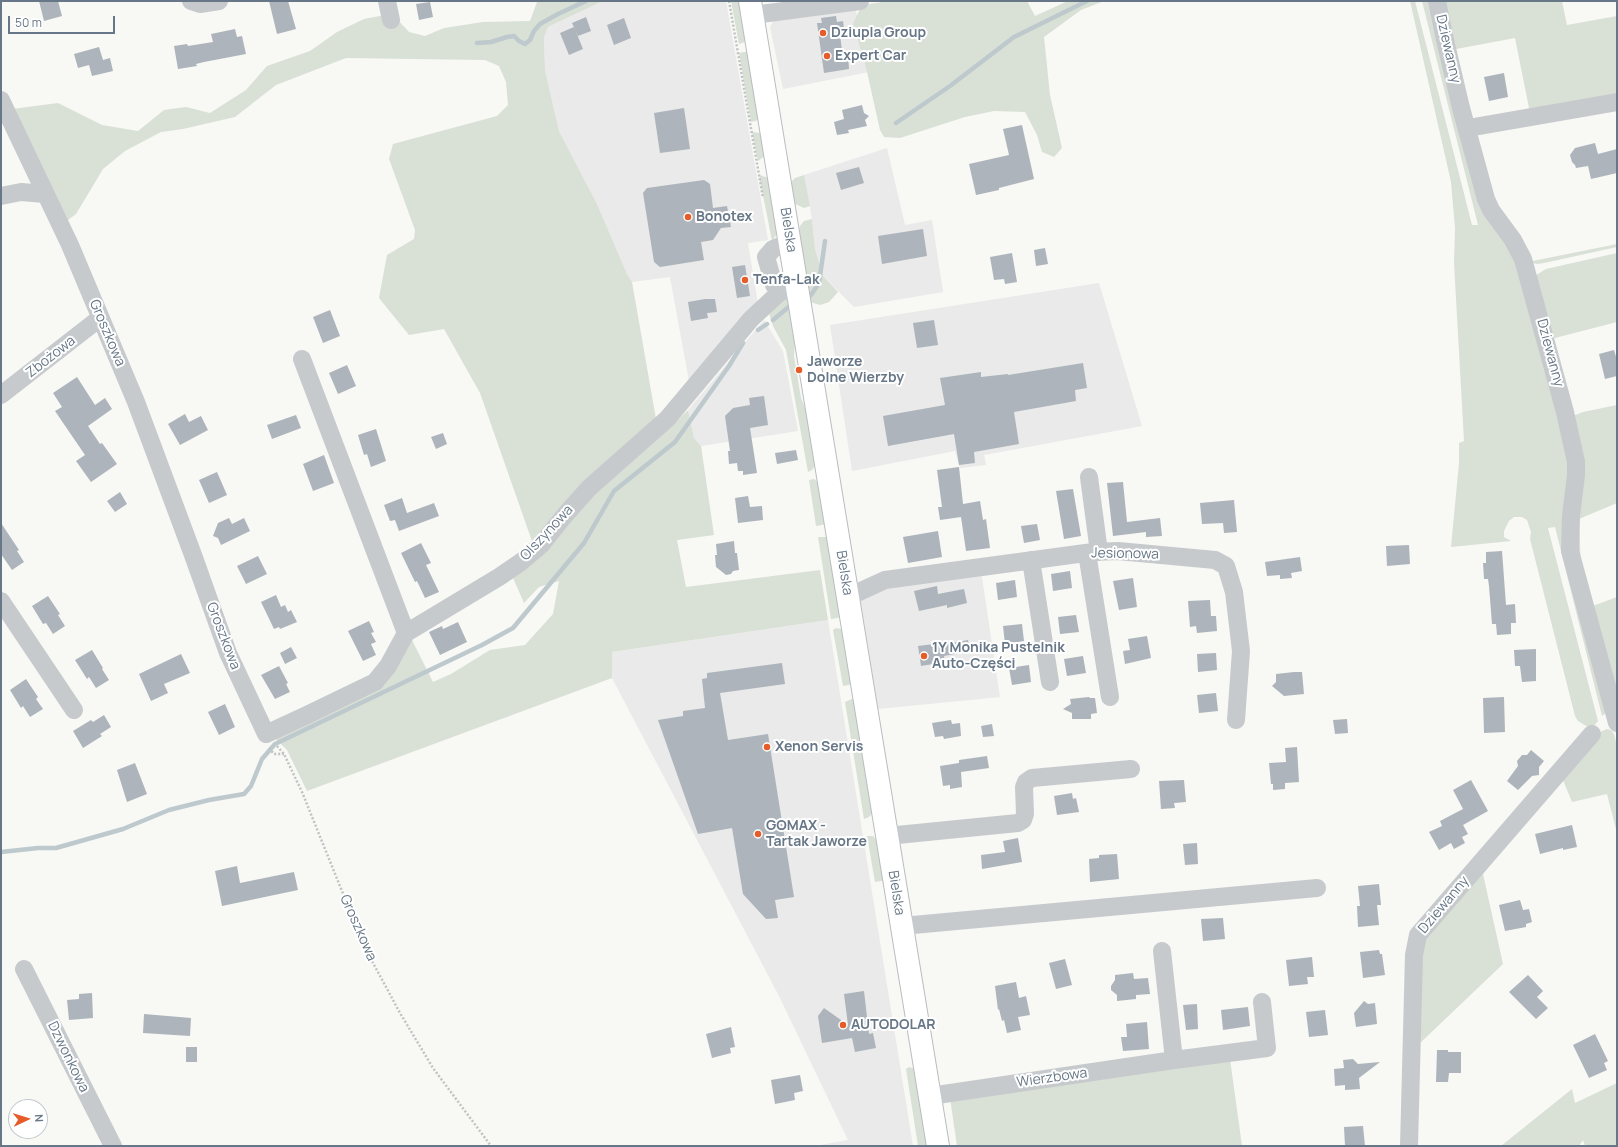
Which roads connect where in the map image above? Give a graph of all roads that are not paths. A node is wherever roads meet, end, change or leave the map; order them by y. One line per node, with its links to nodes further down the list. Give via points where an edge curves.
1 (191, 1): 2 (street, via 200,4)
2 (219, 1)
3 (387, 1): 7 (street)
4 (860, 1): 6 (street)
5 (1438, 1): 10 (street, Dziewanny, via 1445,40)
6 (752, 8): 13 (main road, Bielska, via 790,242)
7 (391, 20)
8 (1, 100): 11 (street, Groszkowa)
9 (1617, 102): 10 (street)
10 (1468, 128): 25 (street, Dziewanny, via 1486,199 1513,240 1527,270 1565,412 1576,462 1570,550)
11 (45, 194): 12 (street, via 21,192); 14 (street, Groszkowa, via 70,245)
12 (1, 196)
13 (789, 290): 20 (main road, Bielska); 22 (street, Olszynowa, via 751,320 667,419 589,488 564,514 541,544 521,562)
14 (100, 318): 16 (street, Zbożowa); 22 (street, Groszkowa, via 136,402 228,653 266,734 375,682 388,666)
15 (302, 359): 22 (street)
16 (1, 395)
17 (1089, 477): 18 (street)
18 (1093, 552): 19 (street, Jesionowa); 24 (street); 27 (street, Jesionowa, via 1118,551 1215,560 1226,566 1234,592 1241,651)
19 (1031, 560): 20 (street, Jesionowa, via 885,580); 23 (street)
20 (848, 597): 31 (main road, Bielska)
21 (1, 601): 26 (street)
22 (406, 633)
23 (1050, 682)
24 (1110, 697)
25 (1614, 697): 28 (street, Dziewanny)
26 (74, 710)
27 (1236, 720)
28 (1616, 720)
29 (1592, 734): 41 (street, Dziewanny, via 1418,935 1414,955)
30 (1131, 770): 31 (street, via 1032,778 1024,787 1025,814 1023,820 1018,823)
31 (887, 836): 33 (main road, Bielska)
32 (1317, 888): 33 (street)
33 (902, 926): 38 (main road, Bielska)
34 (1162, 951): 37 (street)
35 (24, 969): 39 (street, Dzwonkowa)
36 (1262, 1002): 37 (street, Wierzbowa, via 1267,1048)
37 (1174, 1060): 38 (street, Wierzbowa)
38 (930, 1096): 40 (main road, Bielska)
39 (112, 1146)
40 (938, 1146)
41 (1409, 1146)

